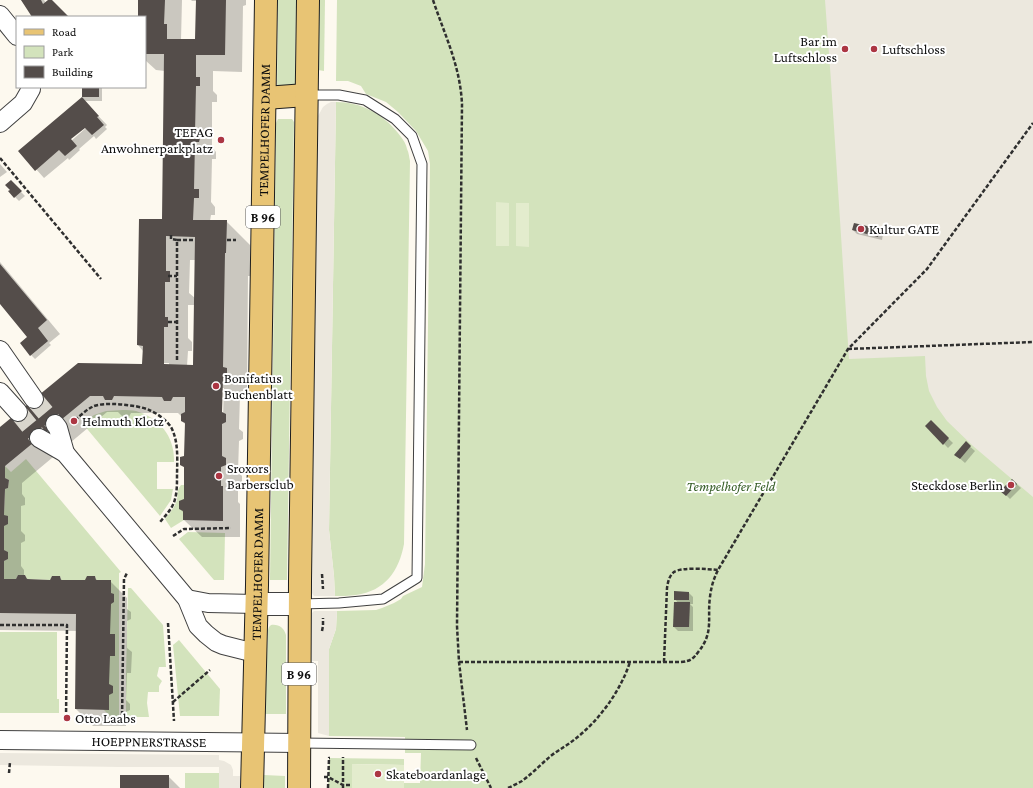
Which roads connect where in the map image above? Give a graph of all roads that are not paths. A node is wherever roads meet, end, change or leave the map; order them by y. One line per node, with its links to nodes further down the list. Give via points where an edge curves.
1 (266, 0): 7 (main road, TEMPELHOFER DAMM / B 96)
2 (308, 0): 6 (main road, B 96)
3 (0, 15): 4 (street)
4 (16, 35)
5 (31, 88): 8 (street, via 23,103)
6 (306, 94): 7 (main road); 20 (main road, B 96); 20 (lane, via 339,94 365,100 395,119 412,136 422,164 418,578 383,599)
7 (265, 98): 19 (main road, TEMPELHOFER DAMM / B 96)
8 (0, 123)
9 (0, 350): 10 (street)
10 (15, 371): 11 (street); 13 (street)
11 (0, 384)
12 (0, 392): 14 (street)
13 (34, 399)
14 (18, 412)
15 (55, 424): 17 (street)
16 (39, 438): 17 (street)
17 (65, 453): 18 (street)
18 (187, 599): 19 (street, via 208,603); 21 (street, via 198,626 216,642)
19 (257, 604): 20 (street); 21 (main road, TEMPELHOFER DAMM / B 96)
20 (300, 604): 24 (main road, B 96)
21 (255, 653): 23 (main road, TEMPELHOFER DAMM / B 96)
22 (0, 740): 23 (street, HOEPPNERSTRASSE)
23 (253, 742): 24 (street, HOEPPNERSTRASSE); 26 (main road, TEMPELHOFER DAMM / B 96)
24 (299, 743): 25 (lane); 27 (main road, B 96)
25 (471, 746)
26 (252, 788)
27 (299, 788)

